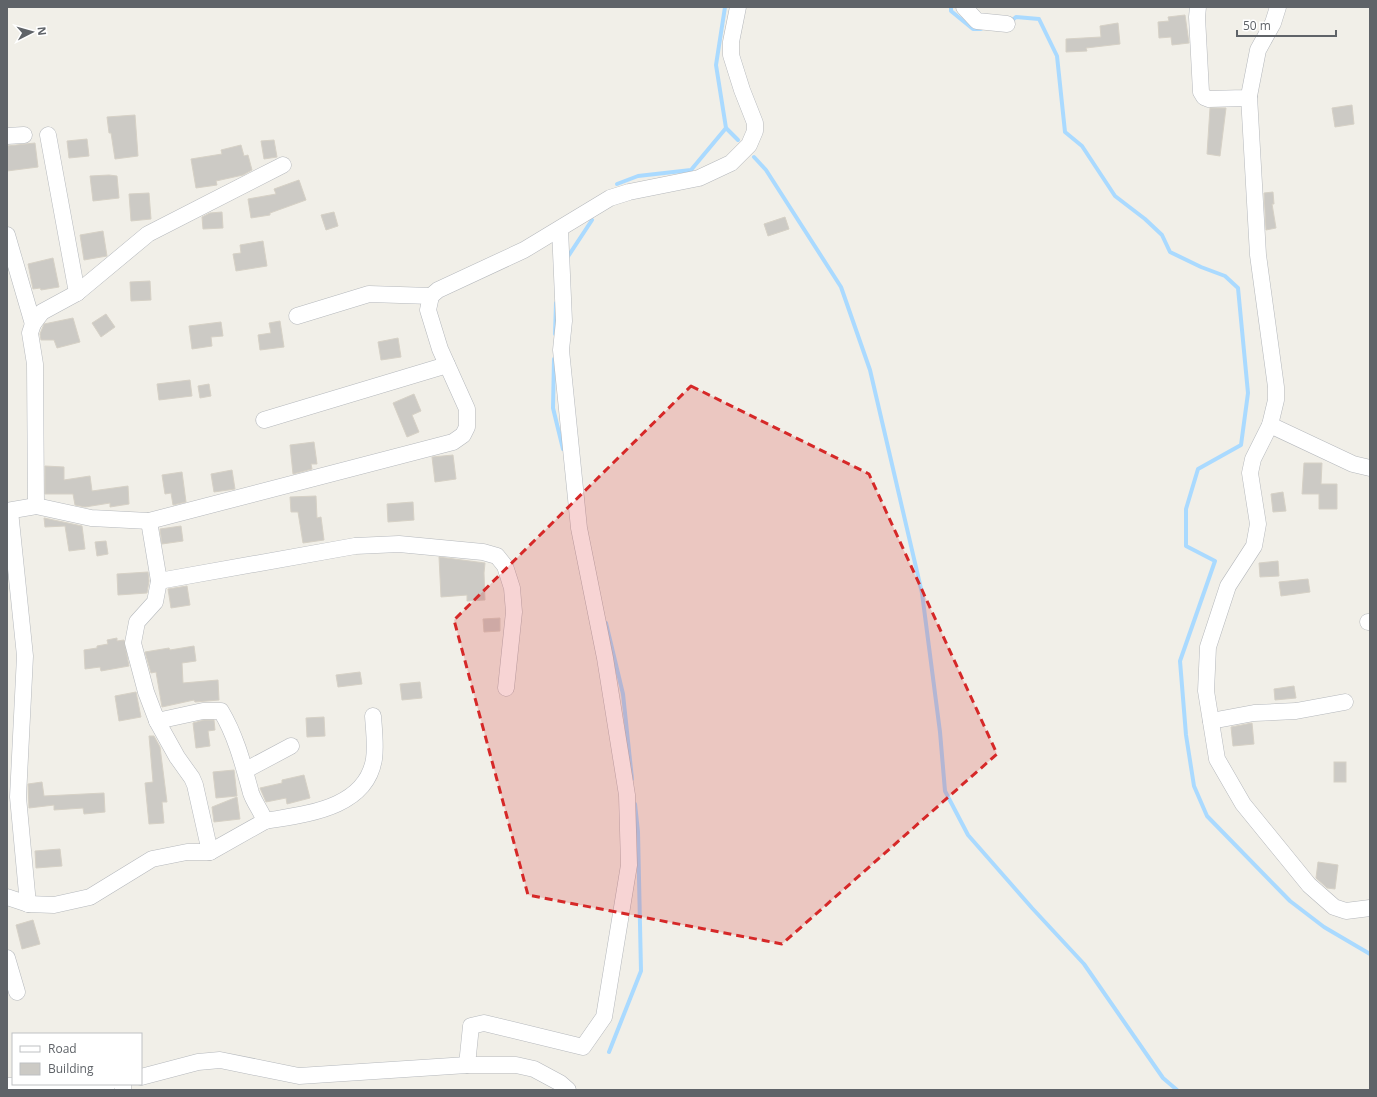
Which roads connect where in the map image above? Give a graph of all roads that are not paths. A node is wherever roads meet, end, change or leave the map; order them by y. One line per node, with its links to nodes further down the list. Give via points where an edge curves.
1 (738, 7): 11 (street, via 731,42 732,55 755,123 755,131 749,145 723,168 699,178 615,196)
2 (964, 7): 5 (street, via 977,20)
3 (1198, 7): 6 (street, via 1201,92 1209,99)
4 (1278, 7): 6 (street, via 1273,23 1258,50)
5 (1007, 24)
6 (1249, 96): 19 (street, via 1258,255 1276,387 1276,400)
7 (24, 135): 9 (street)
8 (48, 135): 13 (street)
9 (7, 136)
10 (283, 165): 13 (street, via 148,234)
11 (560, 229): 14 (street, via 524,250 438,290); 39 (street, via 564,321 561,350 579,528 605,658 626,787 629,865 604,1017 583,1047 484,1023 471,1026)
12 (7, 235): 16 (street)
13 (77, 293): 16 (street, via 42,312)
14 (431, 296): 15 (street, via 369,294); 17 (street, via 428,310)
15 (297, 316)
16 (33, 324): 21 (street, via 30,332 35,364)
17 (447, 365): 18 (street); 23 (street, via 467,409 464,436 454,442)
18 (264, 420)
19 (1270, 425): 20 (street, via 1353,464); 29 (street, via 1253,460 1250,473 1258,524 1254,546 1228,586 1208,647 1206,691)
20 (1370, 468)
21 (36, 506): 22 (street); 23 (street, via 91,518)
22 (8, 511): 35 (street, via 25,656 18,797)
23 (149, 521): 24 (street)
24 (159, 582): 25 (street, via 355,546 399,544 483,552 497,556 505,566 512,588 514,612); 28 (street, via 155,602 137,622 133,643)
25 (506, 688)
26 (1345, 702): 29 (street, via 1296,711 1254,713)
27 (373, 716): 32 (street, via 374,759 367,780 351,796 320,811)
28 (157, 721): 31 (street, via 204,711 221,711 231,728); 33 (street, via 176,757 195,785)
29 (1211, 721): 36 (street, via 1217,759 1243,804 1309,885 1334,906 1346,911)
30 (291, 746): 31 (street)
31 (246, 770): 32 (street, via 252,794)
32 (266, 820): 33 (street)
33 (210, 852): 35 (street, via 187,852 152,859 90,897 54,905)
34 (7, 897): 35 (street)
35 (28, 904)
36 (1370, 908)
37 (7, 958): 38 (street)
38 (17, 992)
39 (467, 1065): 40 (street, via 299,1076 220,1060 198,1062); 43 (street, via 522,1066 534,1069)
40 (142, 1077)
41 (103, 1085): 42 (street)
42 (7, 1086)
43 (568, 1090)

